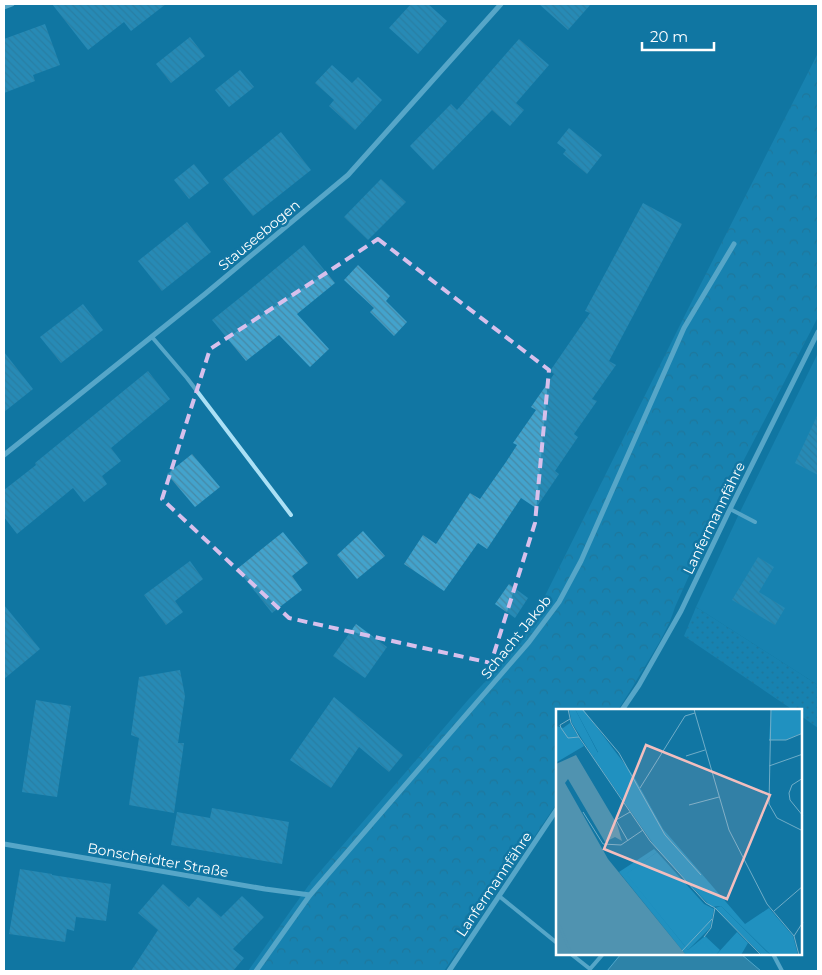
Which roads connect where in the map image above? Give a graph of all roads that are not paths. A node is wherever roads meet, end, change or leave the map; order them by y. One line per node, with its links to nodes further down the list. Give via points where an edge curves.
1 (12, 4): 3 (street)
2 (501, 4): 6 (street, Stauseebogen, via 348,175)
3 (4, 7)
4 (734, 244): 14 (street, Schacht Jakob, via 684,328 560,602)
5 (818, 332): 8 (street, Lanfermannfähre)
6 (152, 337): 7 (street, Stauseebogen); 9 (lane)
7 (4, 455)
8 (730, 509): 10 (lane); 11 (street, Lanfermannfähre, via 681,611)
9 (291, 514)
10 (756, 522)
11 (623, 709)
12 (556, 809): 15 (street, Lanfermannfähre)
13 (4, 844): 14 (street, Bonscheidter Straße)
14 (310, 895): 21 (street, Schacht Jakob)
15 (498, 896): 16 (lane); 22 (street, Lanfermannfähre)
16 (556, 941)
17 (572, 955): 20 (lane)
18 (602, 955): 20 (lane)
19 (774, 955): 23 (lane)
20 (592, 970)
21 (256, 971)
22 (449, 971)
23 (782, 971)

